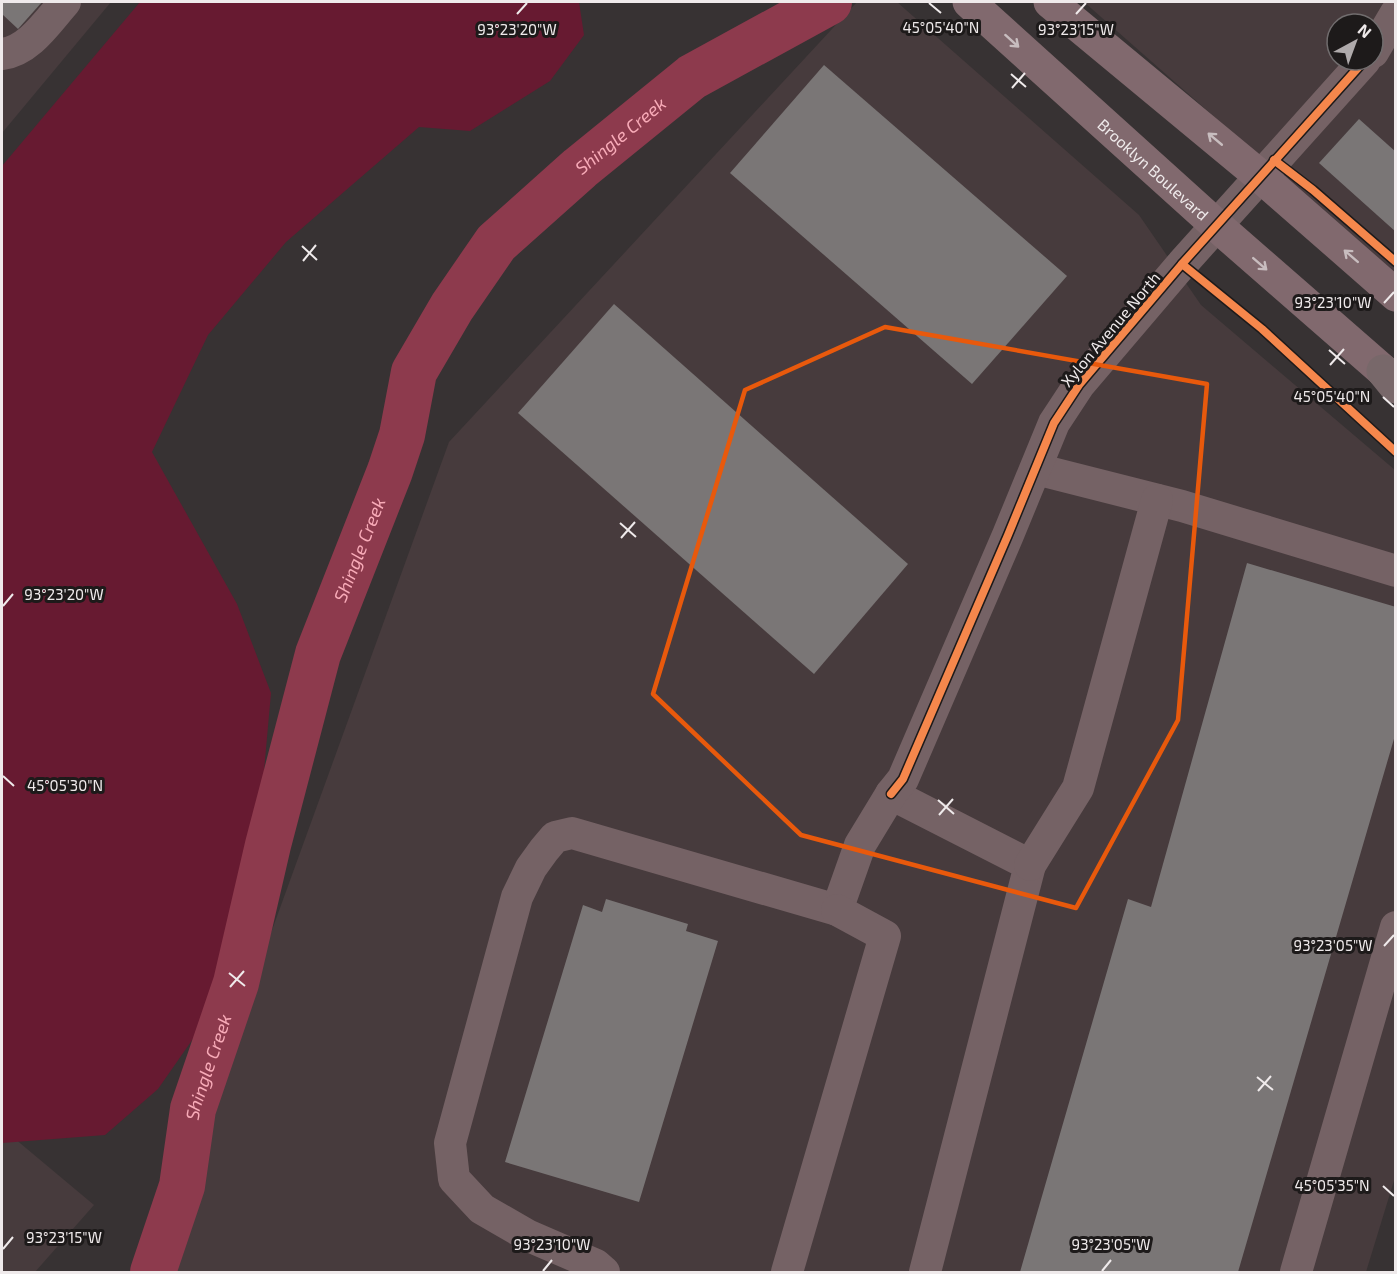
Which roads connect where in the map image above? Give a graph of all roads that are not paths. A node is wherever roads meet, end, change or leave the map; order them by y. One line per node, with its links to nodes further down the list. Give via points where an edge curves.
1 (65, 2): 6 (street, via 34,37 13,53)
2 (969, 2): 9 (main road, Brooklyn Boulevard, one-way to 9)
3 (1050, 2): 8 (main road, one-way to 3)
4 (1395, 13): 5 (street)
5 (1385, 31)
6 (2, 54)
7 (1354, 72): 8 (street, Xylon Avenue North)
8 (1260, 176): 9 (street, Xylon Avenue North); 10 (main road, one-way to 8)
9 (1216, 225): 11 (main road, Brooklyn Boulevard, one-way to 11); 12 (street, Xylon Avenue North, via 1079,385 1054,423)
10 (1395, 295)
11 (1391, 380)
12 (1036, 469): 13 (street); 15 (street, Xylon Avenue North, via 903,779)
13 (1157, 500): 14 (street); 16 (street, via 1078,788)
14 (1395, 571)
15 (891, 794): 16 (street); 17 (street, Xylon Avenue North, via 860,845)
16 (1030, 865): 21 (street)
17 (837, 910): 19 (street, via 572,833 555,837 531,868 517,897 450,1143 454,1179 482,1209); 20 (street, via 885,936)
18 (1395, 927): 22 (street)
19 (604, 1272)
20 (787, 1272)
21 (925, 1272)
22 (1296, 1272)

